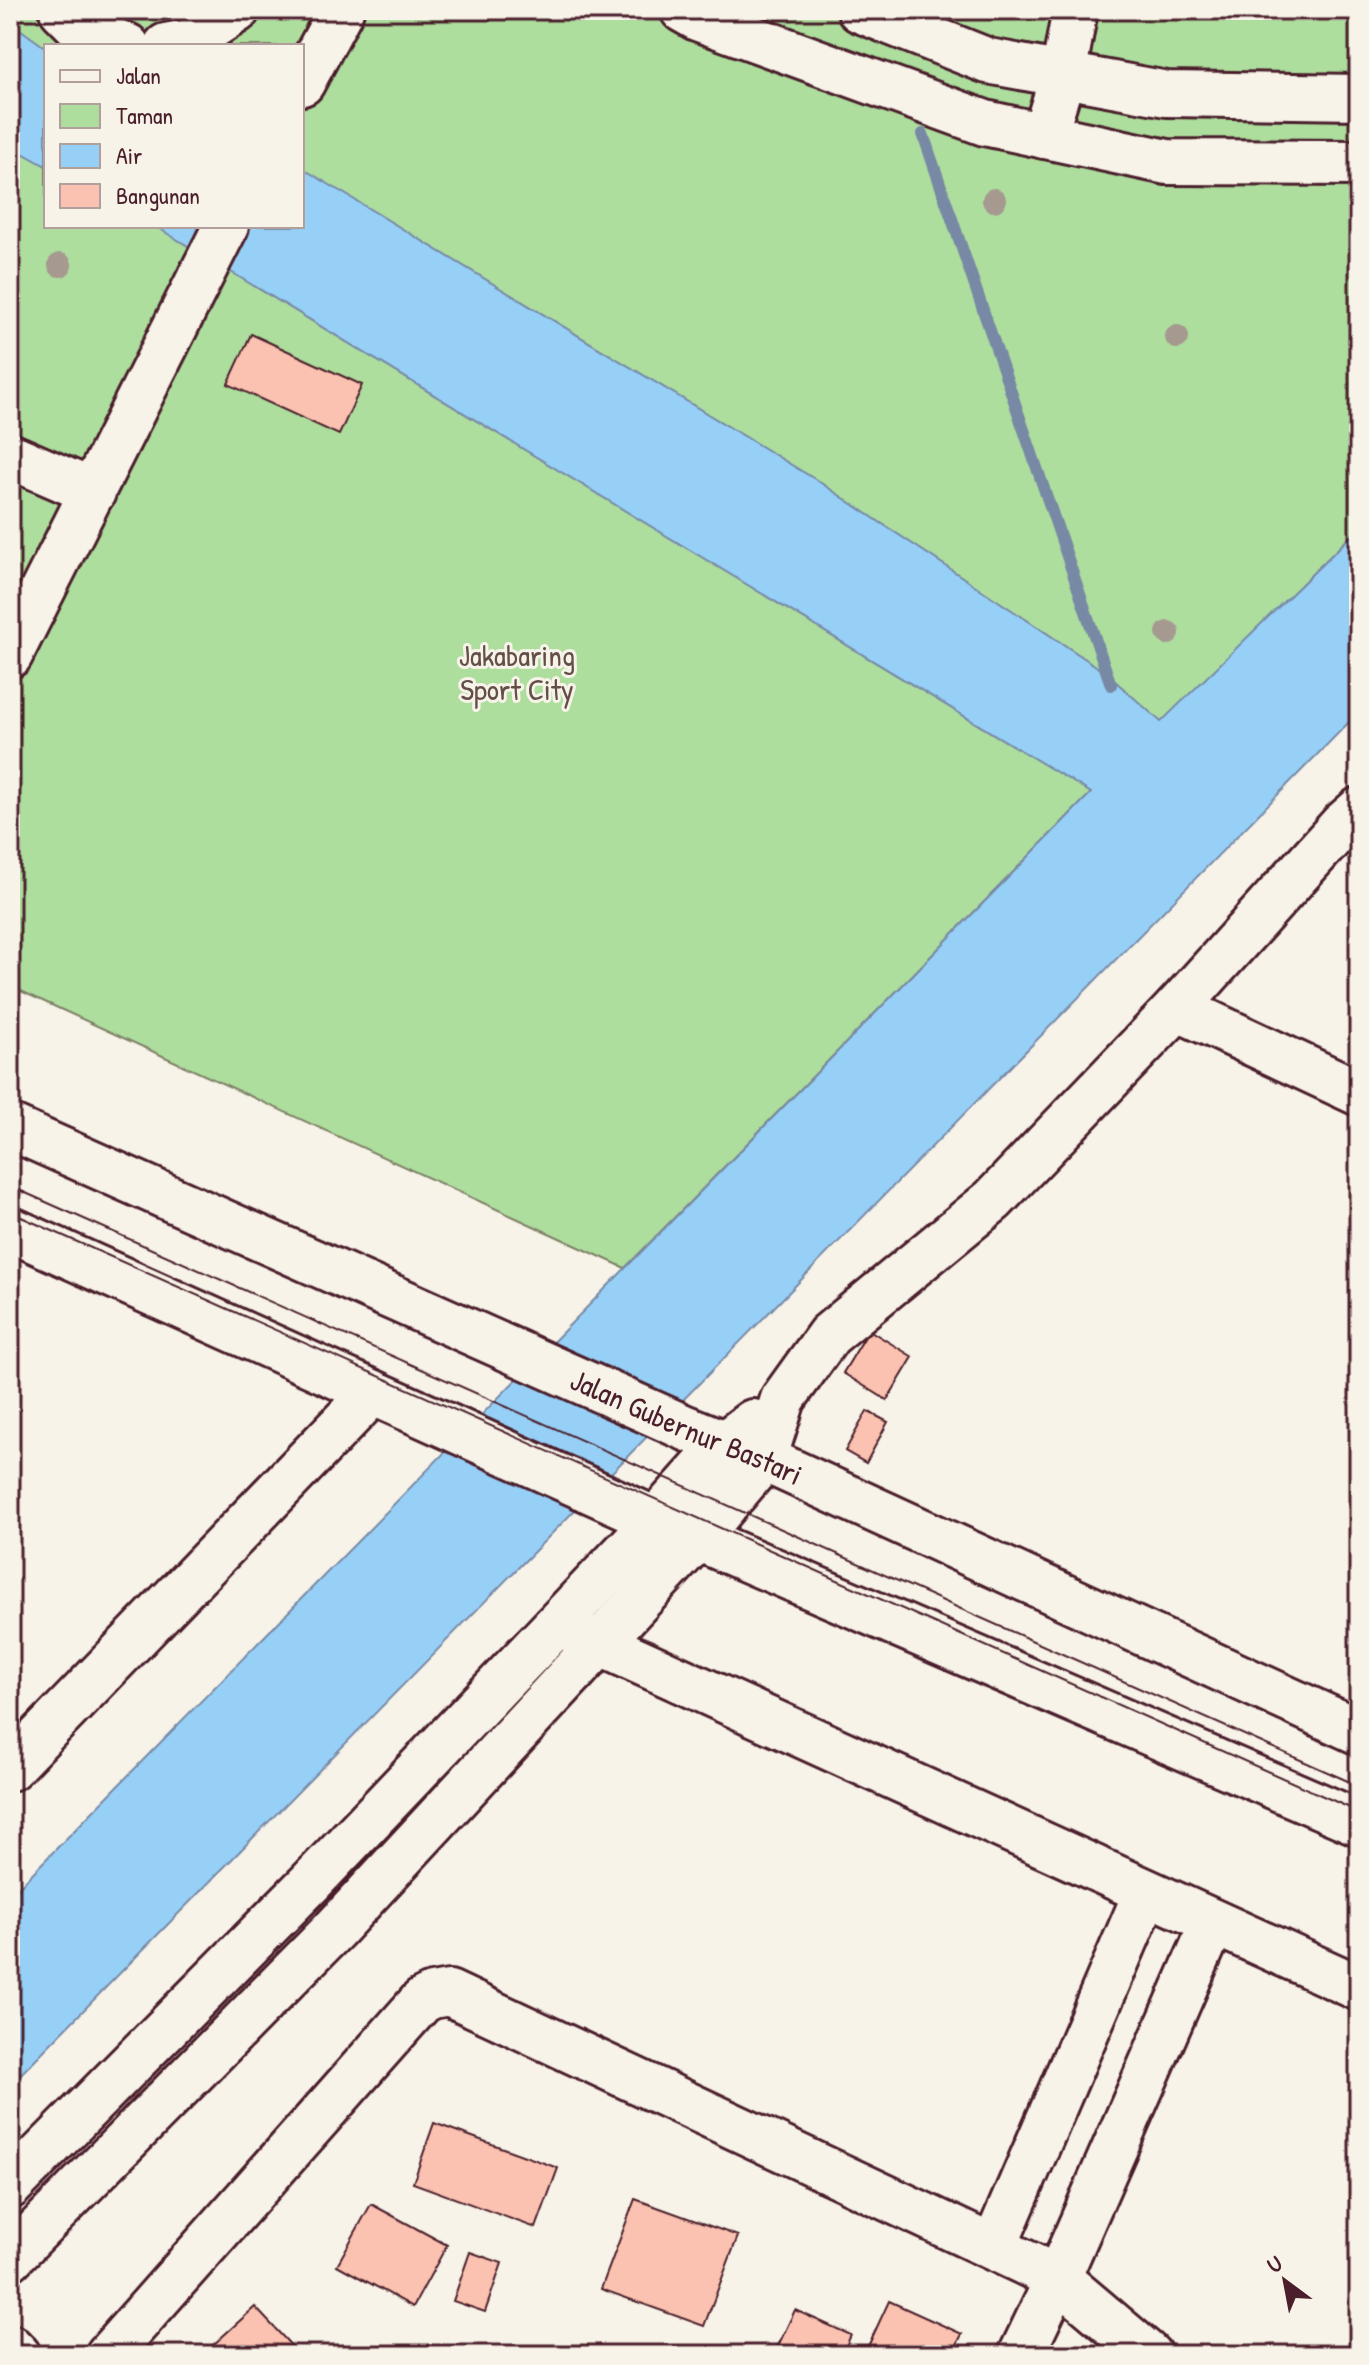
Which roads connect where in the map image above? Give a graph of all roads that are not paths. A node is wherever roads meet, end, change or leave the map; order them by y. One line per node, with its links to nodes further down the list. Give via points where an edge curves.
1 (62, 10): 7 (main road, via 78,26)
2 (237, 10): 8 (main road)
3 (341, 10): 10 (main road)
4 (683, 10): 12 (main road, via 985,123)
5 (860, 10): 9 (main road, via 988,61)
6 (1075, 10): 9 (main road)
7 (122, 44)
8 (177, 44)
9 (1063, 75): 11 (main road, via 1167,94); 12 (main road)
10 (304, 79)
11 (1359, 97)
12 (1044, 136): 13 (main road, via 1167,162)
13 (1359, 163)
14 (225, 228): 16 (main road)
15 (10, 456): 16 (main road)
16 (93, 492): 17 (main road)
17 (10, 655)
18 (1353, 824): 19 (main road)
19 (1177, 1008): 20 (main road); 24 (main road, via 993,1200 829,1335)
20 (1359, 1093)
21 (10, 1127): 25 (main road, Jalan Gubernur Bastari)
22 (10, 1229): 23 (main road)
23 (372, 1393): 27 (main road); 32 (main road)
24 (783, 1399): 25 (main road); 26 (main road)
25 (705, 1436): 26 (main road, Jalan Gubernur Bastari); 27 (main road)
26 (764, 1459): 28 (main road); 31 (main road, Jalan Gubernur Bastari)
27 (646, 1515): 28 (main road); 29 (main road)
28 (698, 1537): 30 (main road); 33 (main road)
29 (557, 1624): 30 (main road); 37 (main road)
30 (601, 1644): 34 (main road); 39 (main road, via 334,1930)
31 (1359, 1732)
32 (10, 1768)
33 (1359, 1823)
34 (1146, 1893): 35 (main road); 38 (main road)
35 (1213, 1923): 36 (main road); 40 (main road)
36 (1359, 1988)
37 (10, 2186)
38 (994, 2247): 40 (main road); 43 (main road, via 449,1993 440,1994 422,2001)
39 (10, 2258)
40 (1058, 2278): 44 (main road); 45 (main road)
41 (10, 2347): 42 (main road)
42 (18, 2355)
43 (108, 2355)
44 (1021, 2355)
45 (1149, 2355)

